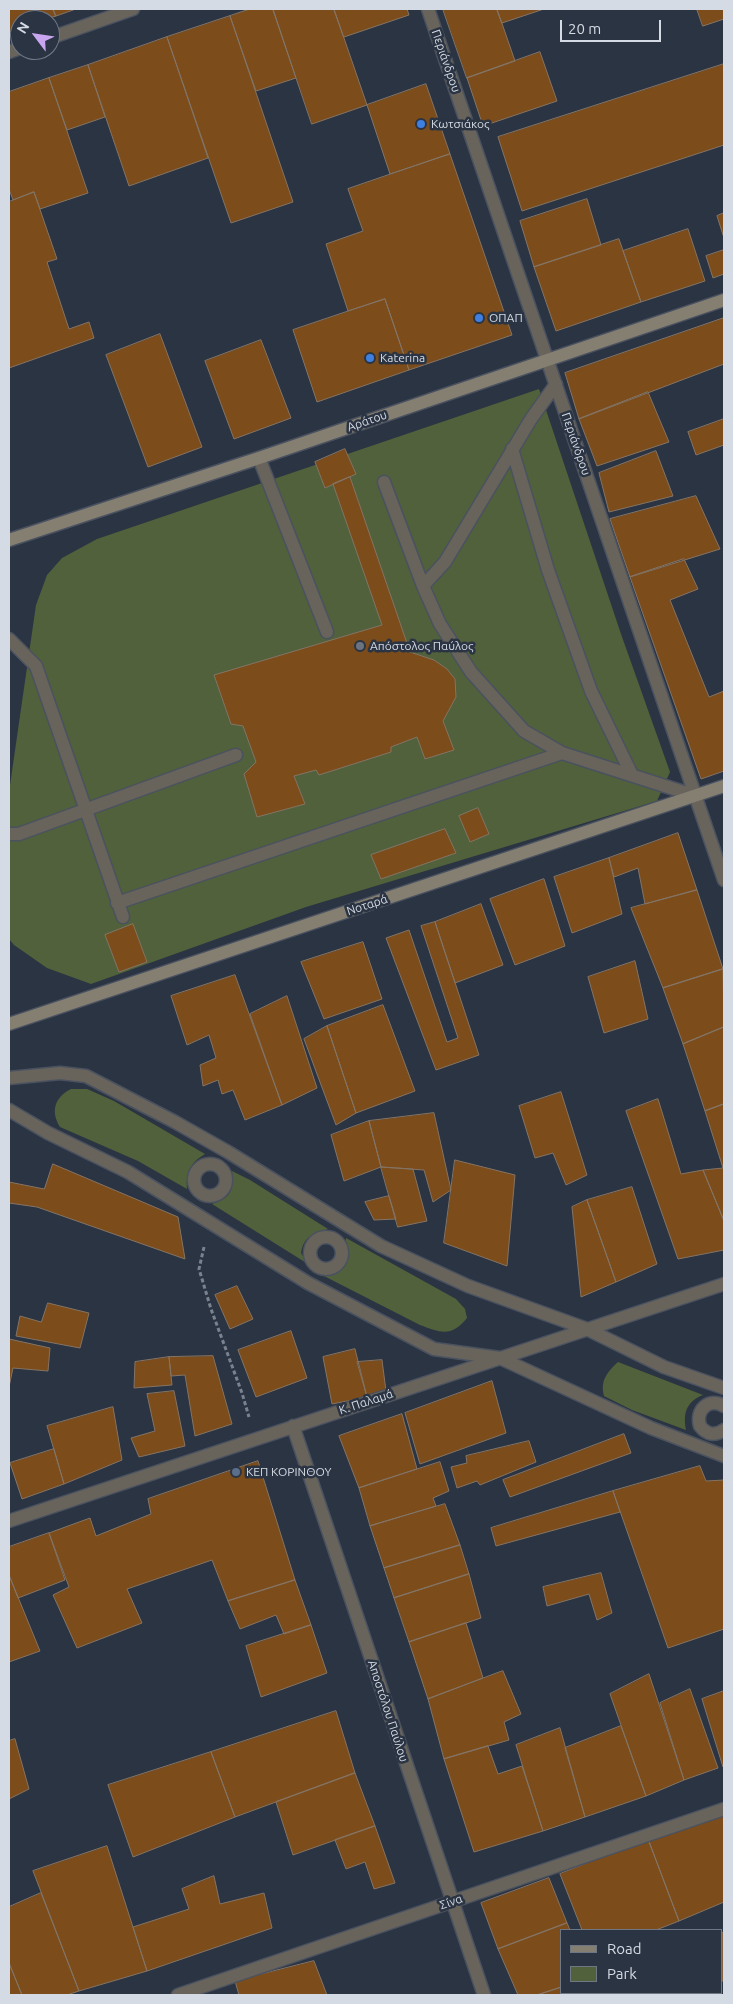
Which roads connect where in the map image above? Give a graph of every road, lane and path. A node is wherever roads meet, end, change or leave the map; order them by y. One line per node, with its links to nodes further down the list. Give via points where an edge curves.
1 (132, 9): 3 (street)
2 (428, 9): 5 (street, Περιάνδρου)
3 (60, 34)
4 (724, 300): 5 (street, Αράτου)
5 (547, 360): 6 (street, Περιάνδρου); 8 (street, Αράτου)
6 (556, 384): 7 (street); 18 (street, Περιάνδρου)
7 (512, 449): 11 (street, via 445,562); 16 (street, via 548,570 591,691)
8 (259, 458): 10 (street, Αράτου); 12 (street)
9 (384, 482): 11 (street)
10 (9, 540)
11 (423, 586): 14 (street, via 440,624 471,672 524,731)
12 (327, 632)
13 (9, 639): 19 (street, via 36,666)
14 (562, 753): 16 (street); 22 (street)
15 (236, 755): 19 (street)
16 (632, 775): 18 (street)
17 (724, 786): 18 (street, Νοταρά)
18 (696, 796): 21 (street, Περιάνδρου); 24 (street, Νοταρά)
19 (84, 810): 20 (street, via 19,834); 22 (street)
20 (9, 834)
21 (724, 880)
22 (117, 903): 23 (street)
23 (123, 917)
24 (9, 1024)
25 (9, 1078): 27 (street, via 60,1073 86,1076)
26 (9, 1110): 30 (street, via 128,1172)
27 (228, 1152): 28 (street); 31 (street)
28 (218, 1166): 29 (street, via 209,1164 197,1172 195,1182); 29 (street, via 225,1174 224,1188 215,1195)
29 (200, 1192): 30 (street)
30 (189, 1209): 32 (street)
31 (344, 1223): 33 (street); 37 (street, via 381,1246 468,1286)
32 (213, 1224): 35 (street); 44 (path, via 203,1249 200,1269)
33 (334, 1239): 34 (street, via 320,1238 312,1245 312,1261); 34 (street, via 342,1252 339,1262 331,1268)
34 (318, 1266): 35 (street)
35 (308, 1283): 38 (street, via 434,1349)
36 (724, 1284): 37 (street, Κ. Παλαμά)
37 (587, 1330): 38 (street, Κ. Παλαμά); 39 (street, via 664,1367)
38 (500, 1358): 41 (street, Κ. Παλαμά); 45 (street, via 651,1428)
39 (724, 1388)
40 (724, 1404): 43 (street, via 713,1402 700,1411 700,1426)
41 (293, 1426): 44 (street, Κ. Παλαμά); 49 (street, Αποστόλου Παύλου)
42 (724, 1430): 43 (street)
43 (708, 1433): 45 (street)
44 (256, 1439): 47 (street, Κ. Παλαμά)
45 (703, 1447): 46 (street)
46 (724, 1456)
47 (9, 1521)
48 (724, 1808): 49 (street, Σίνα)
49 (452, 1902): 50 (street, Σίνα); 51 (street, Αποστόλου Παύλου)
50 (178, 1995)
51 (484, 1995)

